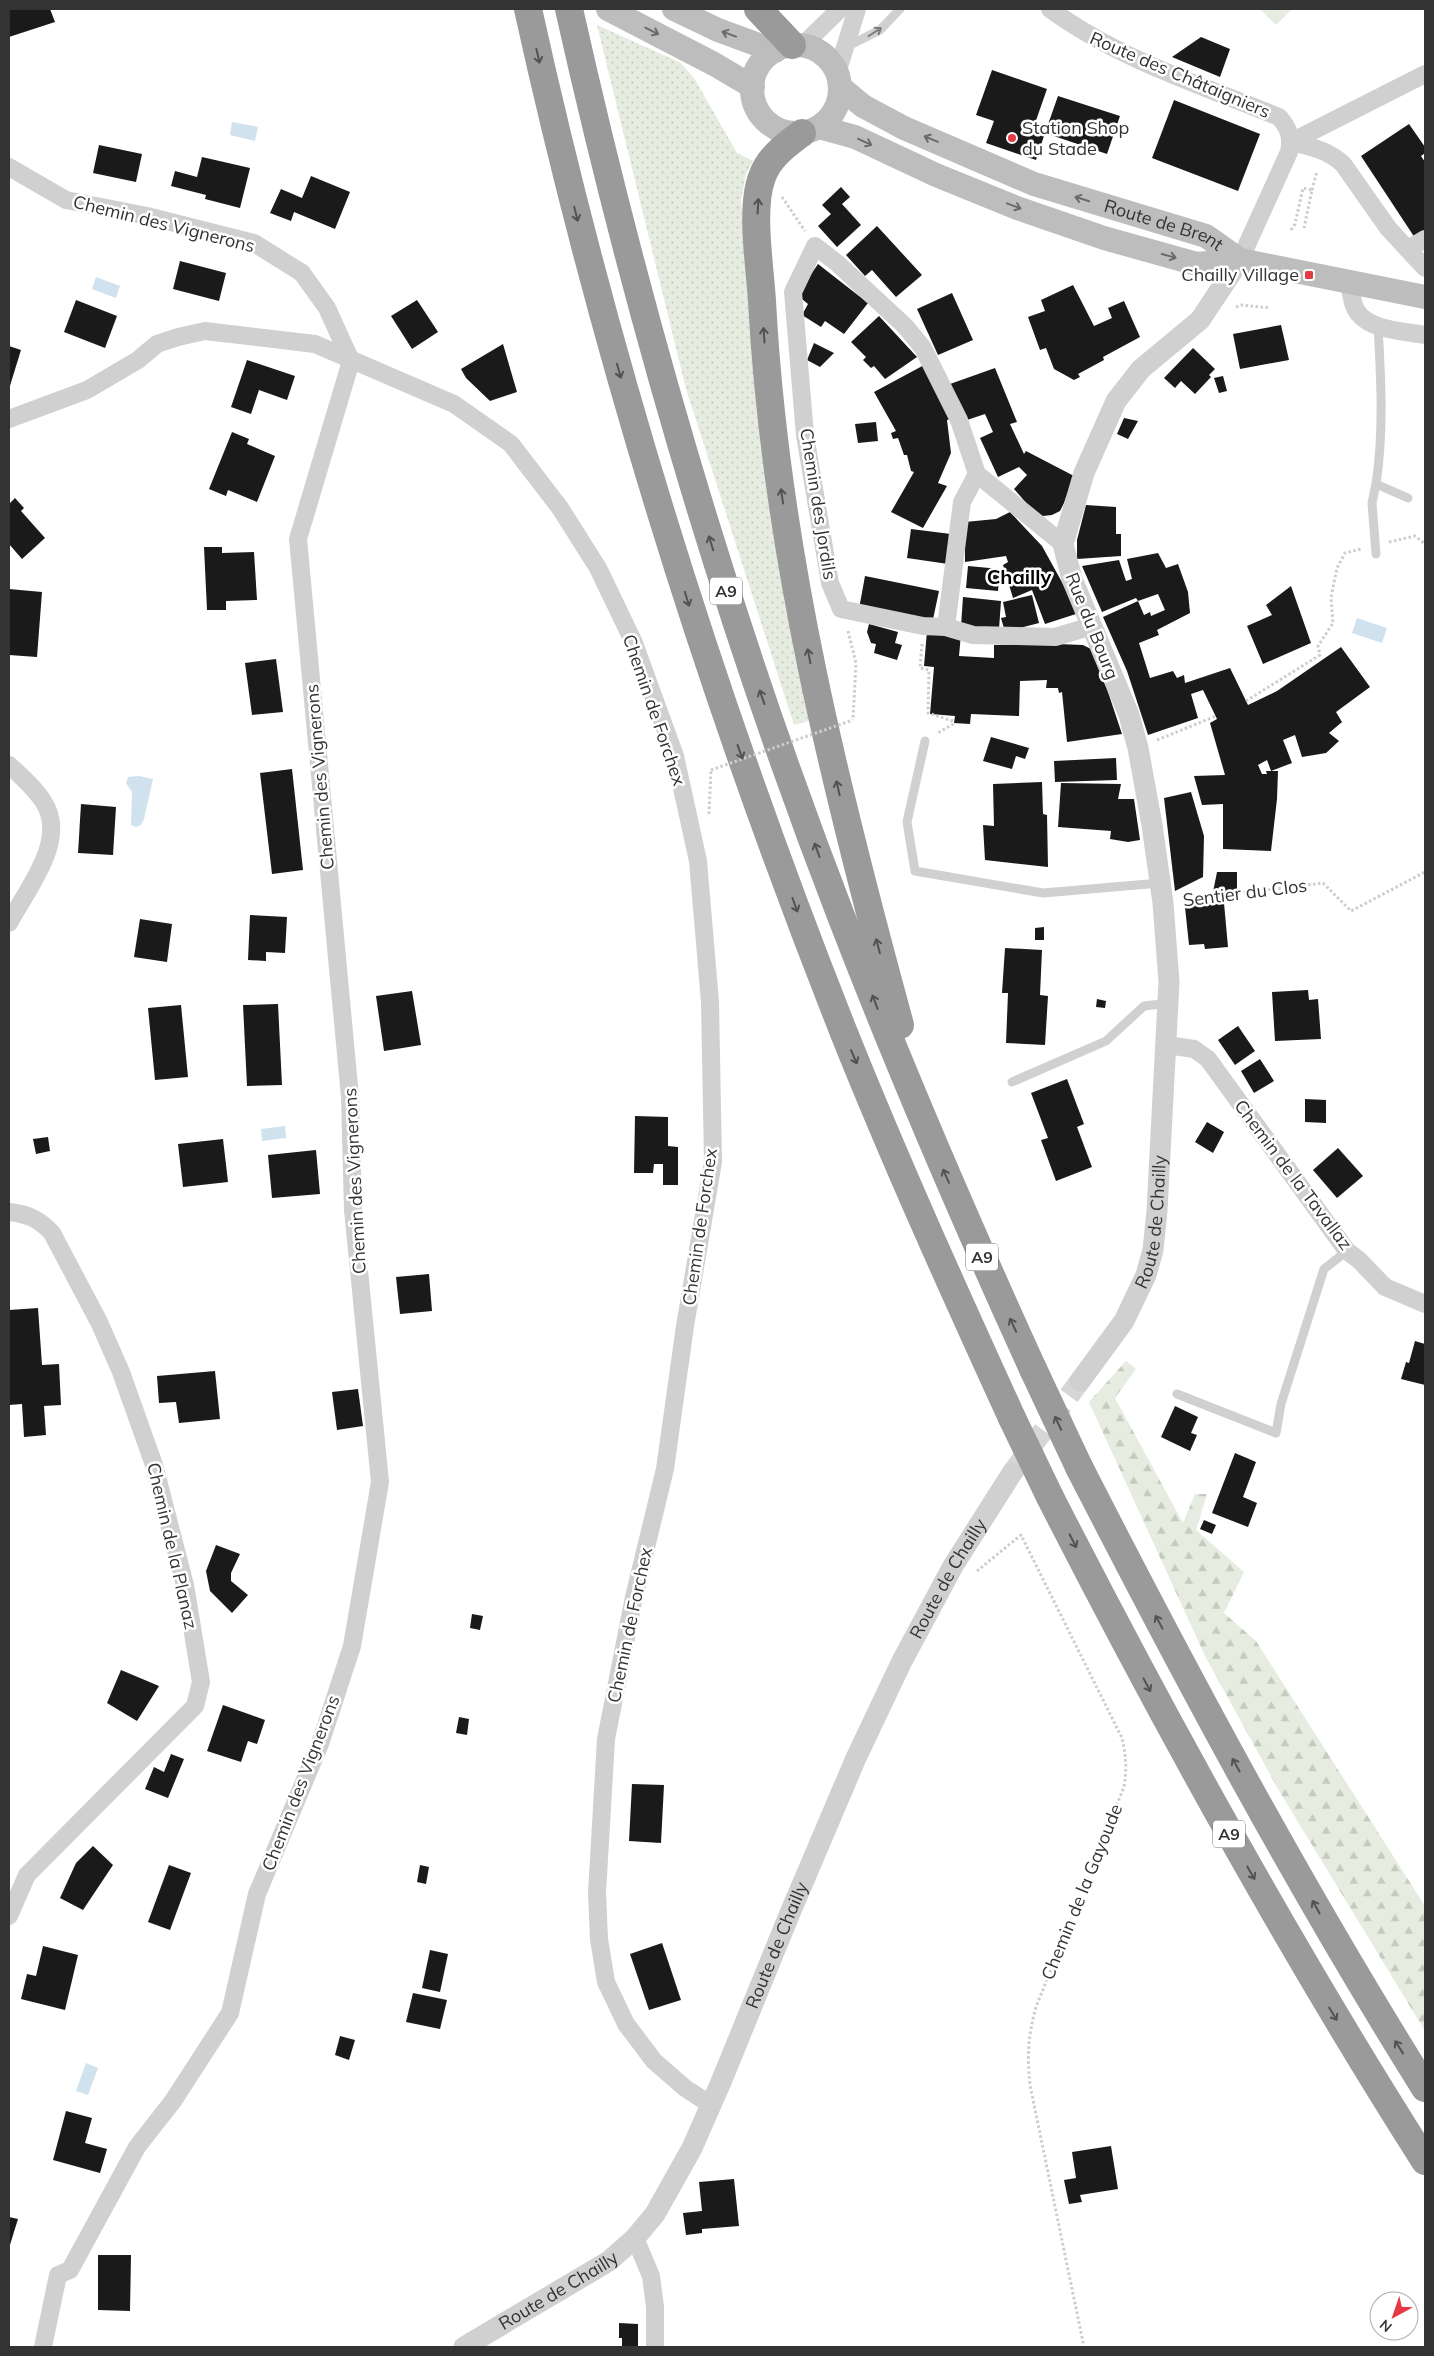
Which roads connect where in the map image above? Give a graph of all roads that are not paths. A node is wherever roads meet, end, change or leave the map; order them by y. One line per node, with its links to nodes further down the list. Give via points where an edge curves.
1 (528, 9): 52 (highway, A9, one-way to 52, bridge, via 600,305 657,502 769,835 845,1035 938,1255 1012,1418 1118,1630 1324,1999)
2 (608, 9): 14 (main road, one-way to 14)
3 (674, 9): 10 (main road, one-way to 3, via 718,30)
4 (758, 9): 10 (highway)
5 (840, 9): 10 (street)
6 (858, 9): 11 (street)
7 (900, 9): 11 (lane, one-way to 7, via 880,30)
8 (1050, 9): 16 (street, Route des Châtaigniers, via 1081,31 1120,52 1279,117 1289,129)
9 (571, 15): 42 (highway, A9, one-way to 9, via 840,914 730,602 658,364 596,126)
10 (790, 47): 13 (main road, via 823,55 832,62); 14 (main road, via 759,66)
11 (846, 48): 13 (street)
12 (1425, 74): 16 (street)
13 (839, 80): 15 (main road, via 840,99 835,110 828,120); 20 (main road, Route de Brent, one-way to 13, via 1206,236 1034,184 904,128 863,106)
14 (752, 87): 15 (main road, via 753,98 763,117 780,130)
15 (811, 130): 20 (main road, Route de Brent, one-way to 20, via 854,137 1017,208 1104,238 1197,264); 42 (highway, one-way to 15, via 822,721 796,590 774,448 757,204 766,168 784,147)
16 (1291, 142): 19 (street, via 1325,150 1343,164 1388,228); 20 (street)
17 (9, 167): 26 (street, Chemin des Vignerons, via 66,200 254,243 302,273 327,308)
18 (1425, 238): 19 (street)
19 (1408, 250): 21 (street)
20 (1240, 260): 22 (main road); 31 (street, via 1200,320 1142,369 1116,401 1084,473)
21 (1425, 268)
22 (1349, 283): 23 (main road); 24 (street, via 1358,313)
23 (1425, 297)
24 (1378, 326): 25 (street); 29 (lane, via 1382,388)
25 (1425, 335)
26 (351, 361): 27 (street, Chemin de Forchex, via 315,344 205,331 158,344 138,360 87,390); 51 (street, Chemin de Forchex, via 454,404 511,444 560,508 598,568 634,643 675,756 696,852 710,1002 713,1162 685,1326 666,1469 634,1597 606,1739 596,1893 606,1982 626,2024 654,2061); 54 (street, Chemin des Vignerons, via 298,539 350,1097 353,1210 380,1482 352,1646 320,1744 257,1894 230,2013 173,2101 137,2147 70,2270 58,2275)
27 (9, 419)
28 (978, 474): 31 (street); 34 (street, via 962,502); 34 (street, Chemin des Jordils, via 959,420 923,348 905,326 815,246 794,292 806,435 830,583 841,608 923,626)
29 (1376, 484): 30 (lane); 32 (lane, via 1372,503)
30 (1408, 498)
31 (1063, 544): 33 (street, Rue du Bourg, via 1072,579)
32 (1375, 549)
33 (1092, 626): 34 (street, via 1055,637 973,635); 37 (street, Rue du Bourg, via 1129,715 1138,748)
34 (946, 627)
35 (925, 741): 37 (lane, via 907,822 915,871 1043,893)
36 (9, 765): 38 (street, via 45,802 53,824 49,850)
37 (1161, 893): 39 (street, Rue du Bourg)
38 (9, 923)
39 (1168, 1003): 40 (street, Rue du Bourg); 41 (lane, via 1144,1006 1106,1041)
40 (1167, 1045): 44 (street, Chemin de la Tavallaz, via 1194,1049 1208,1059); 46 (street, Route de Chailly, via 1153,1250 1146,1275 1124,1321)
41 (1012, 1082)
42 (932, 1145): 50 (highway, A9, one-way to 42, bridge, via 1344,1956 1206,1712 1079,1467)
43 (9, 1212): 49 (street, Chemin de la Planaz, via 27,1214 42,1222 52,1233 99,1322 121,1372 154,1465 185,1585 201,1682 195,1706 27,1875)
44 (1347, 1251): 45 (street, Chemin de la Tavallaz, via 1385,1287); 47 (lane, via 1324,1269 1281,1404 1276,1433)
45 (1425, 1304)
46 (1080, 1381)
47 (1177, 1394)
48 (1012, 1473): 51 (street, Route de Chailly, via 953,1566 902,1661 856,1758)
49 (9, 1916)
50 (1425, 2088)
51 (711, 2105): 53 (street, Route de Chailly, via 672,2186)
52 (1425, 2161)
53 (635, 2238): 55 (street, Route de Chailly, via 584,2278); 56 (street, via 651,2276 656,2307)
54 (43, 2347)
55 (464, 2347)
56 (655, 2347)

